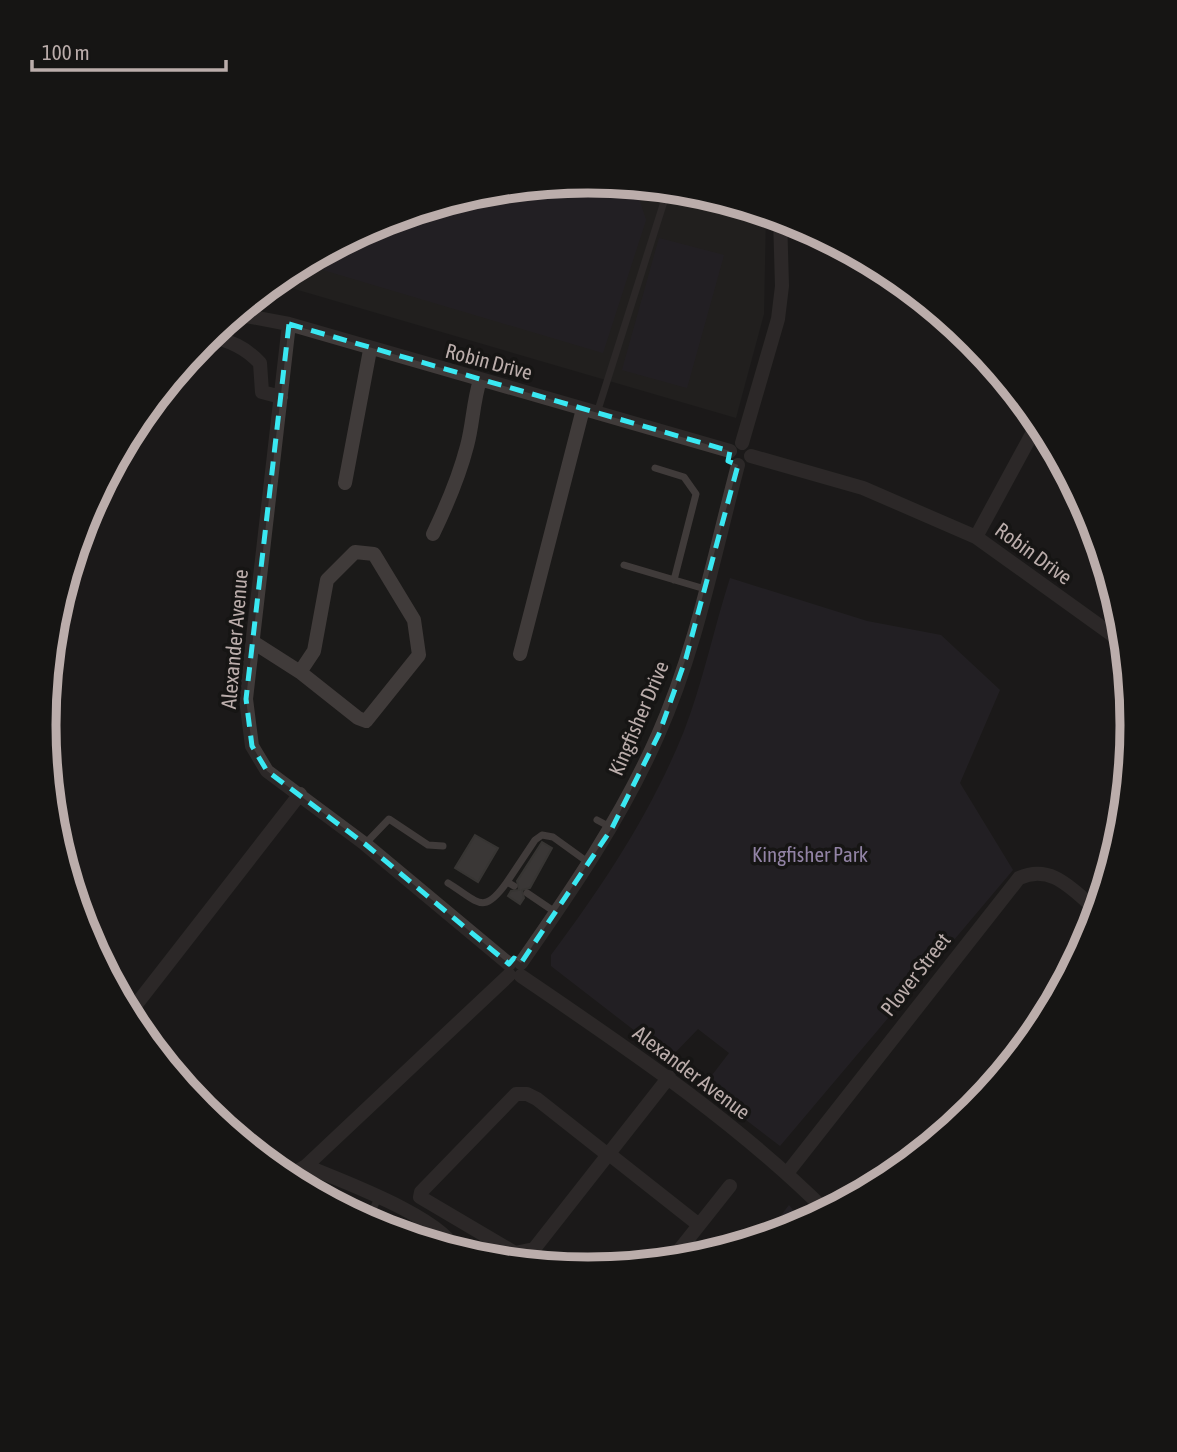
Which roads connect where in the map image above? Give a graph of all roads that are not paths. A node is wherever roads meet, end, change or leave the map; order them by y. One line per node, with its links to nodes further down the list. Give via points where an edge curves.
1 (664, 199): 9 (lane)
2 (780, 230): 11 (street, via 778,319)
3 (249, 316): 4 (street, Robin Drive)
4 (289, 324): 6 (street, Robin Drive); 8 (street, Alexander Avenue)
5 (222, 340): 8 (street, via 250,353 260,363 262,392)
6 (370, 350): 7 (street, Robin Drive); 15 (street)
7 (480, 380): 9 (street, Robin Drive); 16 (street, via 467,446)
8 (281, 397): 22 (street, Alexander Avenue)
9 (590, 411): 11 (street, Robin Drive); 23 (street)
10 (1033, 433): 17 (street)
11 (736, 447): 12 (street, via 750,447); 13 (street, via 730,458)
12 (751, 456): 13 (street); 17 (street, Robin Drive, via 863,488)
13 (738, 465): 20 (street, Kingfisher Drive)
14 (655, 468): 19 (lane, via 684,477 696,494)
15 (345, 483)
16 (433, 534)
17 (976, 537): 21 (street, Robin Drive)
18 (624, 565): 19 (lane)
19 (674, 580): 20 (lane)
20 (705, 589): 27 (street, Kingfisher Drive, via 659,734)
21 (1113, 635)
22 (253, 642): 24 (street); 25 (street, Alexander Avenue, via 246,699 252,746 267,771)
23 (520, 654)
24 (300, 672): 24 (street, via 314,651 330,576 355,552 374,554 414,620 419,655 366,721)
25 (300, 794): 28 (street, Alexander Avenue); 36 (street)
26 (597, 820): 27 (lane)
27 (612, 828): 30 (street, Kingfisher Drive)
28 (365, 844): 29 (lane, via 389,819 428,845); 35 (street, Alexander Avenue)
29 (443, 846)
30 (589, 863): 31 (lane, via 553,837 542,835 494,901 479,902); 34 (street, Kingfisher Drive)
31 (448, 883)
32 (527, 893): 34 (lane)
33 (1090, 905): 41 (street, Plover Street, via 1053,875 1034,871 1019,878)
34 (556, 913): 35 (street, Kingfisher Drive)
35 (515, 969): 37 (street, Alexander Avenue); 39 (street, Kingfisher Drive)
36 (135, 1005)
37 (669, 1077): 38 (street); 41 (street, Alexander Avenue)
38 (609, 1155): 38 (street, via 537,1099 516,1094 420,1196 515,1252 528,1252); 46 (street)
39 (306, 1166): 40 (street, Kingfisher Drive); 43 (street)
40 (297, 1171)
41 (788, 1172): 44 (street, Alexander Avenue)
42 (730, 1186): 46 (street)
43 (379, 1196): 45 (lane); 47 (street)
44 (821, 1205)
45 (371, 1212)
46 (699, 1225): 48 (street)
47 (447, 1239)
48 (679, 1250)

